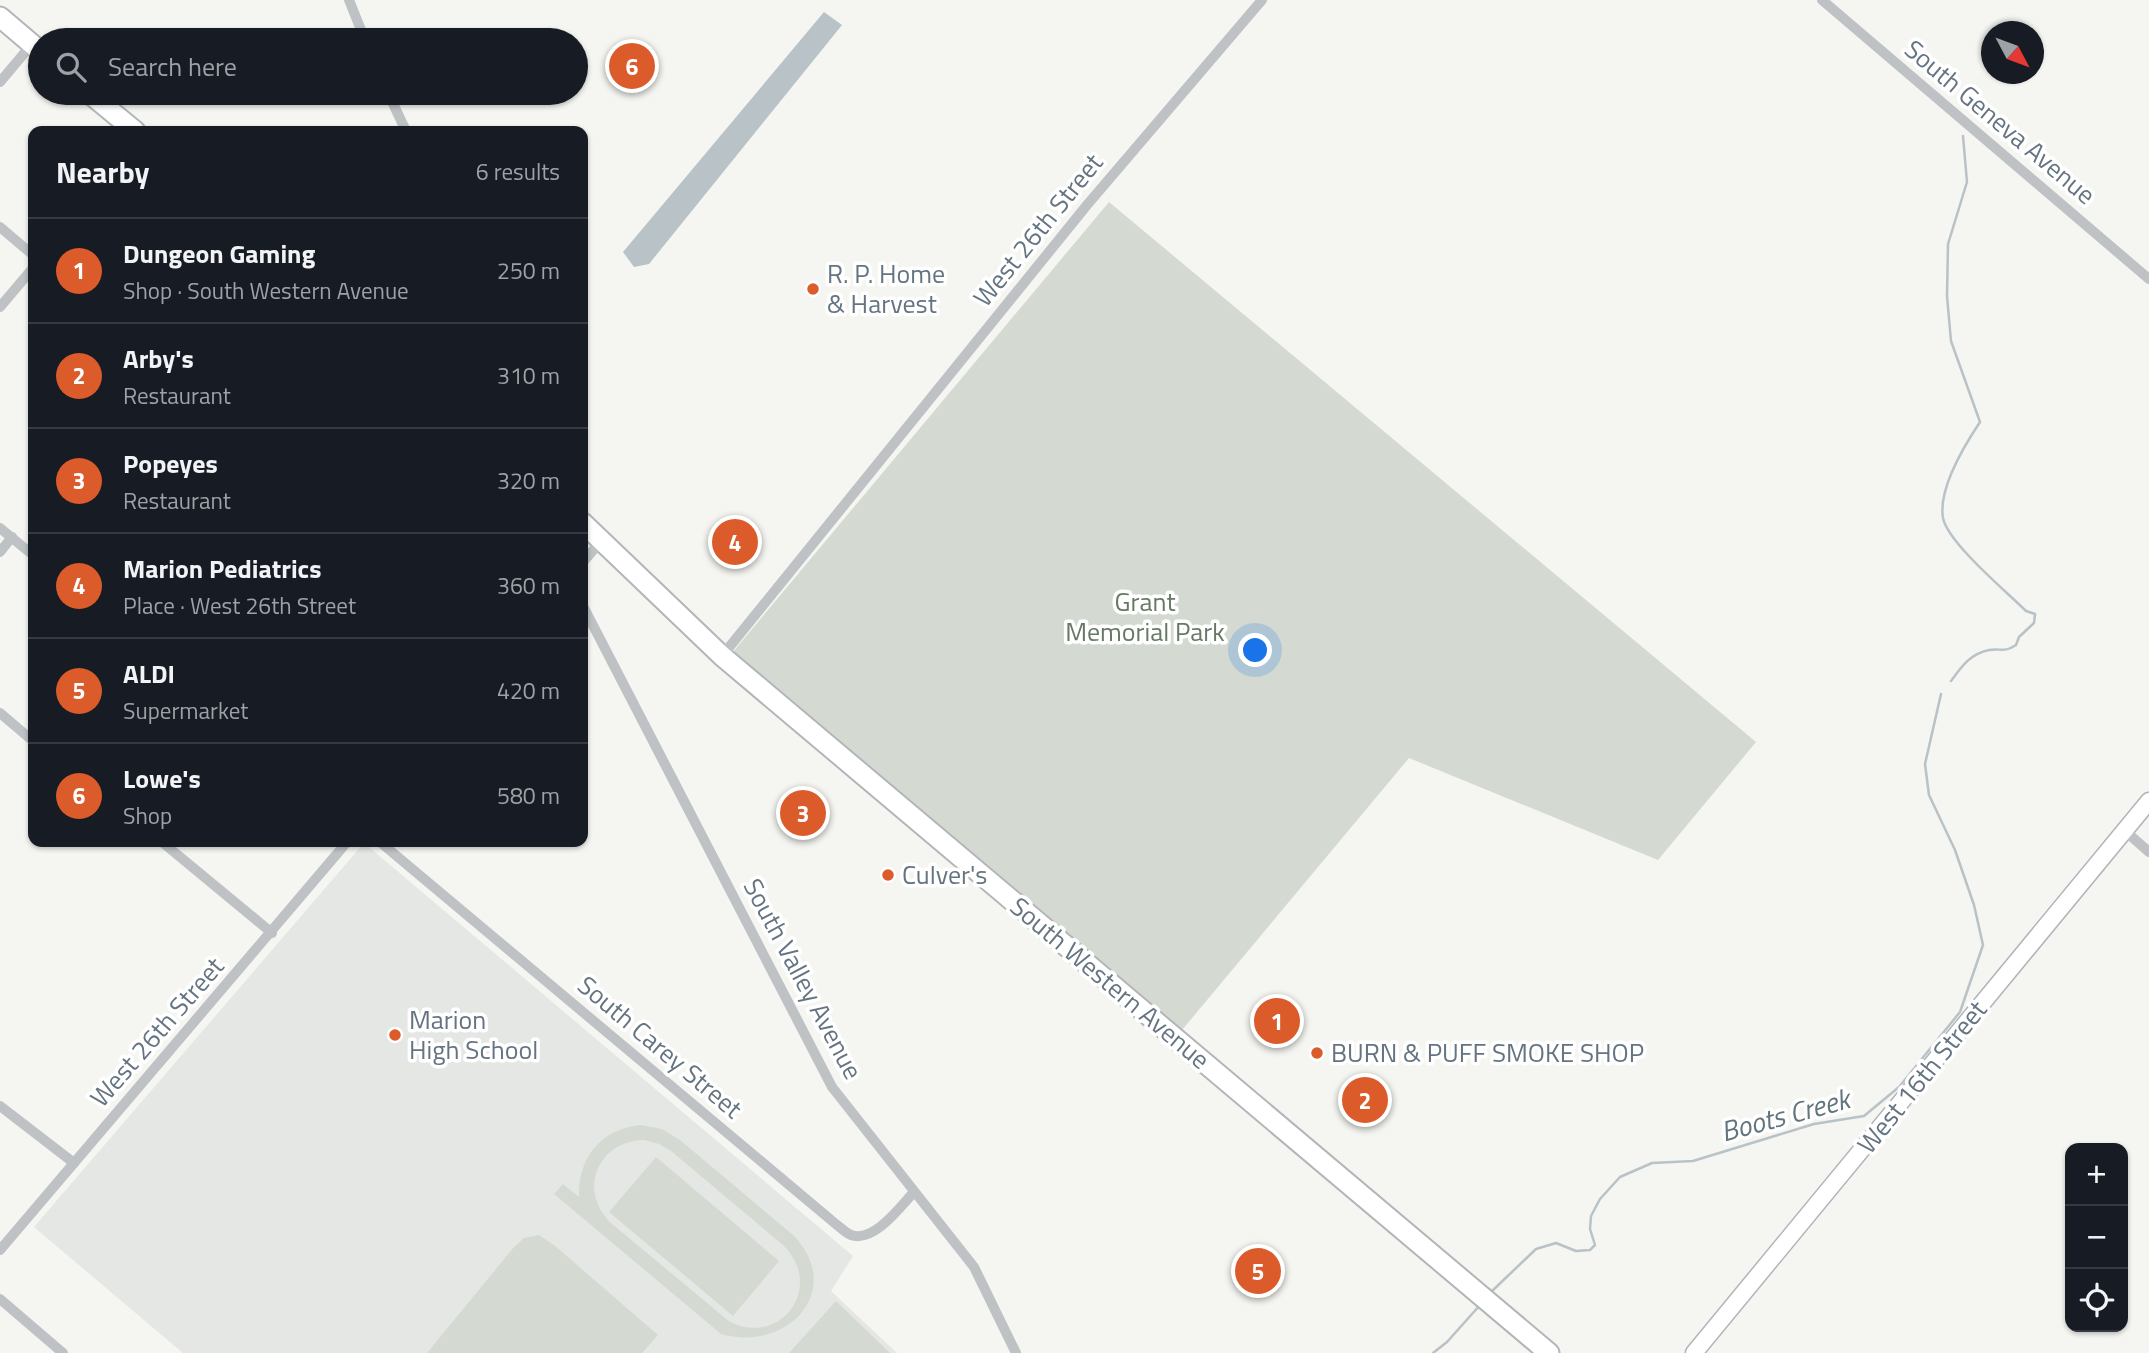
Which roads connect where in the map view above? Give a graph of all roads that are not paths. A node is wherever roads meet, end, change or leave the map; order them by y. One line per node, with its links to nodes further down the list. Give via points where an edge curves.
1 (349, 0): 5 (street)
2 (1262, 0): 26 (street, West 26th Street, via 1087,205)
3 (1822, 0): 16 (street, South Geneva Avenue)
4 (0, 17): 6 (highway)
5 (360, 28)
6 (28, 41)
7 (28, 56): 8 (street)
8 (0, 82)
9 (104, 105): 11 (highway)
10 (394, 105): 12 (street)
11 (129, 126)
12 (404, 126)
13 (0, 227): 14 (street)
14 (28, 251)
15 (28, 274): 17 (street)
16 (2149, 279)
17 (0, 307)
18 (588, 527): 21 (highway, South Western Avenue)
19 (0, 528): 20 (street)
20 (12, 537): 22 (street); 23 (street)
21 (602, 540): 24 (street); 26 (highway, South Western Avenue)
22 (28, 551)
23 (0, 552)
24 (588, 556)
25 (588, 616): 38 (street, South Valley Avenue, via 832,1087)
26 (722, 656): 43 (highway, South Western Avenue)
27 (0, 713): 28 (street)
28 (28, 736)
29 (2149, 801): 30 (street, West 16th Street)
30 (2124, 830): 34 (street); 44 (street, West 16th Street)
31 (172, 847): 35 (street)
32 (343, 847): 35 (street, West 26th Street)
33 (386, 847): 38 (street, South Carey Street, via 853,1236 868,1234 884,1224)
34 (2149, 852)
35 (272, 933): 37 (street, West 26th Street)
36 (0, 1106): 37 (street)
37 (74, 1163): 39 (street, West 26th Street)
38 (914, 1192): 42 (street, South Valley Avenue, via 974,1267)
39 (0, 1250)
40 (0, 1299): 41 (street)
41 (64, 1353)
42 (1016, 1353)
43 (1549, 1353)
44 (1695, 1353)

